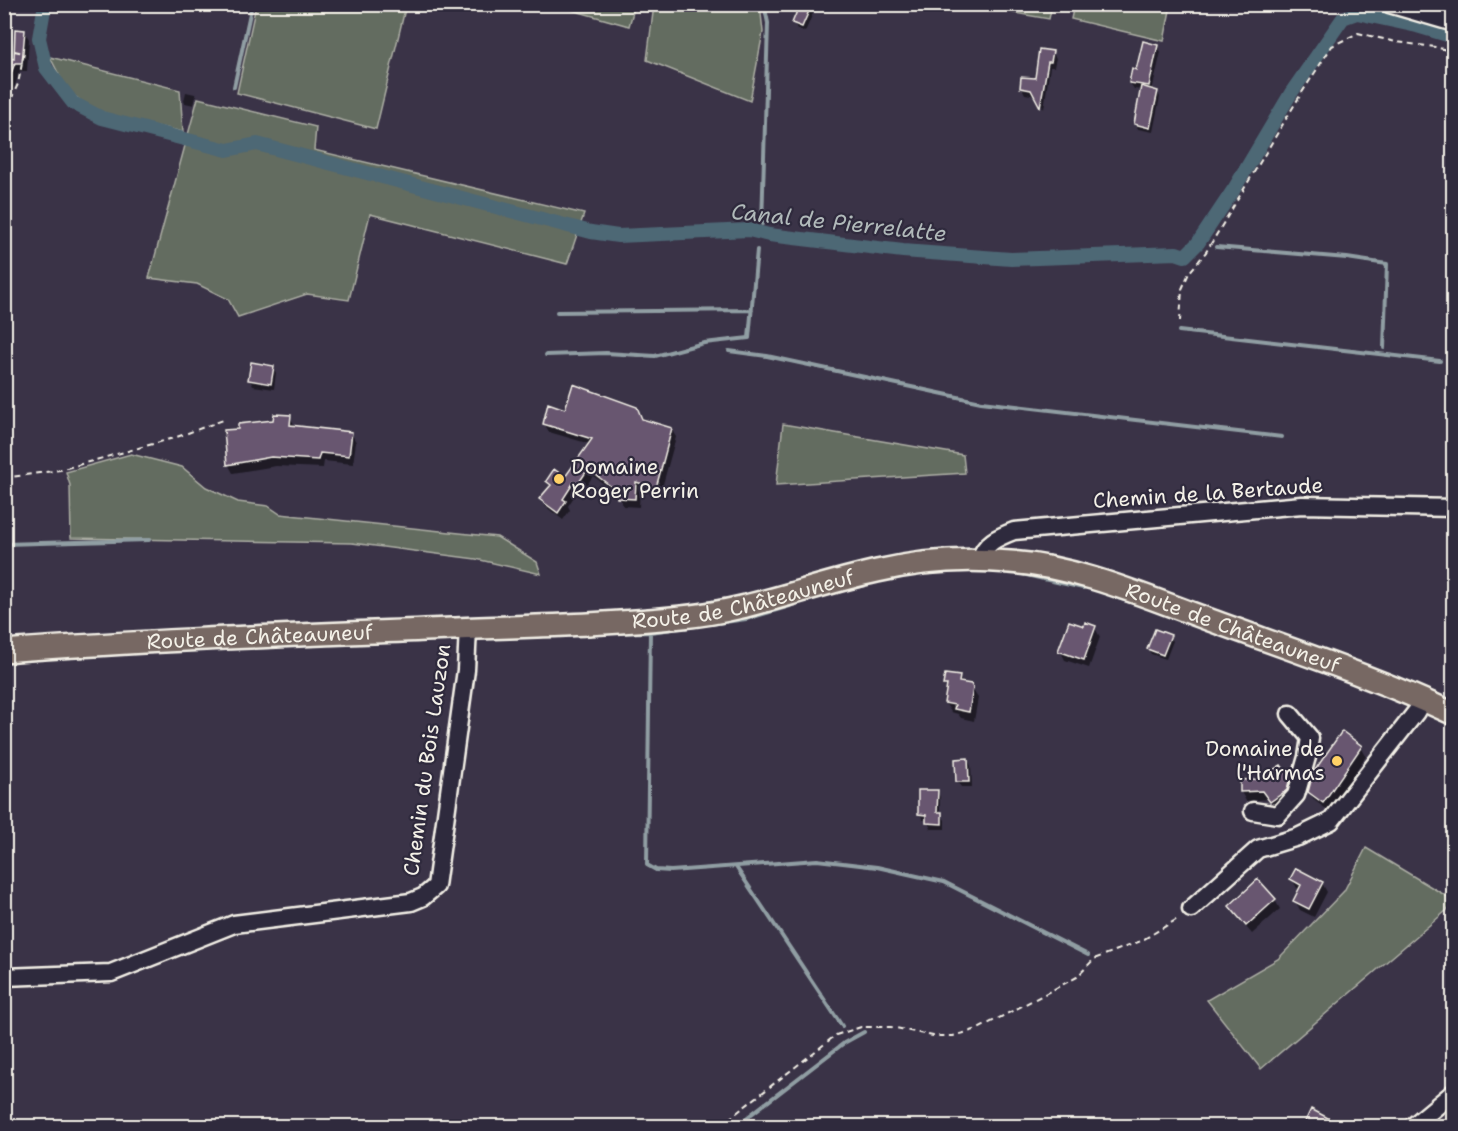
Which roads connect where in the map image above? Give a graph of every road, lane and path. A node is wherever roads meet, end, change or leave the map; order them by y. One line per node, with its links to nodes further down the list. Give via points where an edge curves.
1 (1389, 4): 2 (street)
2 (1454, 23)
3 (4, 49): 5 (path, via 24,53 18,84)
4 (1454, 52): 6 (path, via 1358,33 1332,46 1189,273 1182,289)
5 (4, 115)
6 (1180, 321)
7 (226, 419): 8 (path, via 60,470)
8 (4, 478)
9 (1454, 508): 10 (street, Chemin de la Bertaude, via 1302,505 1014,531 991,542)
10 (980, 560): 11 (main road, Route de Châteauneuf, via 879,570 715,613 606,623); 13 (main road, Route de Châteauneuf, via 1043,566 1105,582)
11 (468, 628): 12 (main road, Route de Châteauneuf); 18 (street, Chemin du Bois Lauzon, via 466,670 436,886 423,897 411,902 234,924 111,973)
12 (4, 651)
13 (1424, 699): 15 (main road, Route de Châteauneuf); 17 (street, via 1331,821 1298,837 1258,849)
14 (1290, 714): 16 (street, via 1310,738 1296,795 1278,815)
15 (1454, 714)
16 (1253, 811)
17 (1191, 909): 20 (path, via 1141,941 1094,959 1077,977 978,1029 953,1036 933,1036 891,1027 861,1027 836,1035)
18 (4, 977)
19 (1454, 1092): 21 (street)
20 (720, 1126)
21 (1413, 1126)

